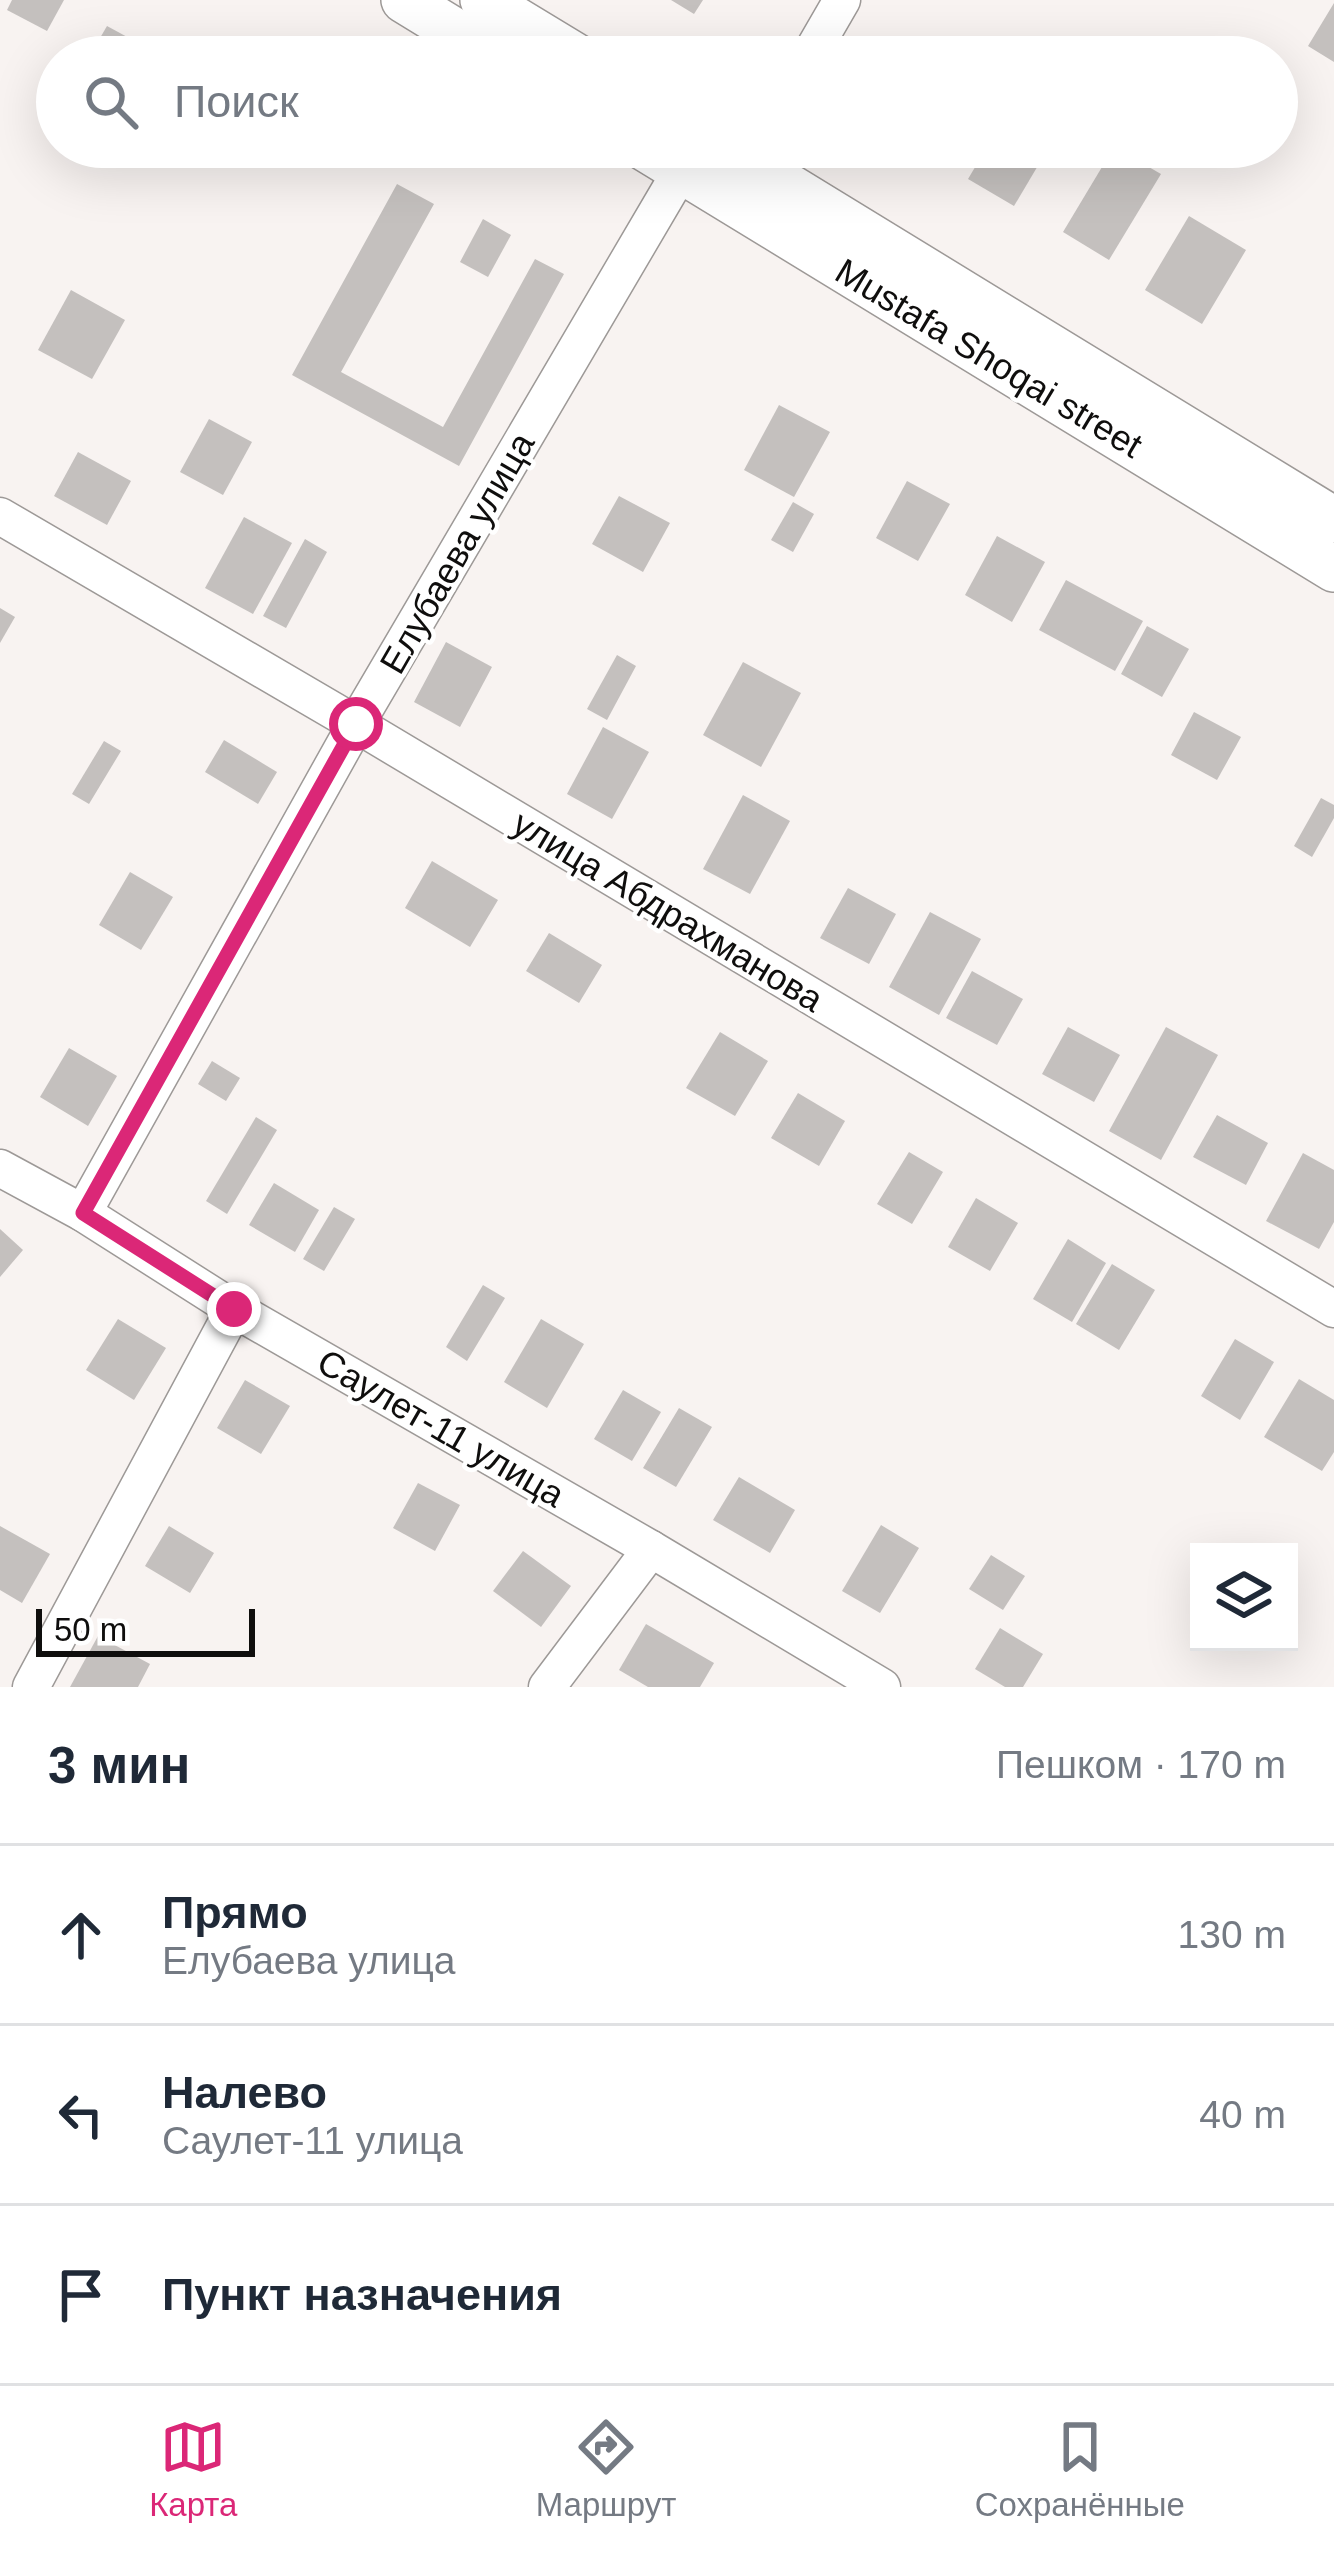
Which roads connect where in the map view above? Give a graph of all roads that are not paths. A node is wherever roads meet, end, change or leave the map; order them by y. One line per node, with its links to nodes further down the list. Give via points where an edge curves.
1 (404, 0): 4 (street)
2 (483, 0): 5 (street)
3 (842, 0): 6 (street)
4 (462, 36)
5 (542, 36)
6 (821, 36)
7 (665, 168): 13 (street, Елубаева улица)
8 (745, 168): 12 (street, Mustafa Shoqai street)
9 (746, 168): 11 (street, Mustafa Shoqai street)
10 (0, 516): 13 (street, улица Абдрахманова)
11 (1334, 520)
12 (1334, 569)
13 (356, 724): 15 (street, Елубаева улица); 17 (street, улица Абдрахманова)
14 (0, 1168): 15 (street, Саулет-11 улица)
15 (83, 1213): 16 (street, Саулет-11 улица)
16 (234, 1309): 18 (street, Саулет-11 улица); 19 (street)
17 (1334, 1309)
18 (651, 1550): 20 (street); 21 (street, Саулет-11 улица)
19 (31, 1687)
20 (548, 1687)
21 (882, 1687)

